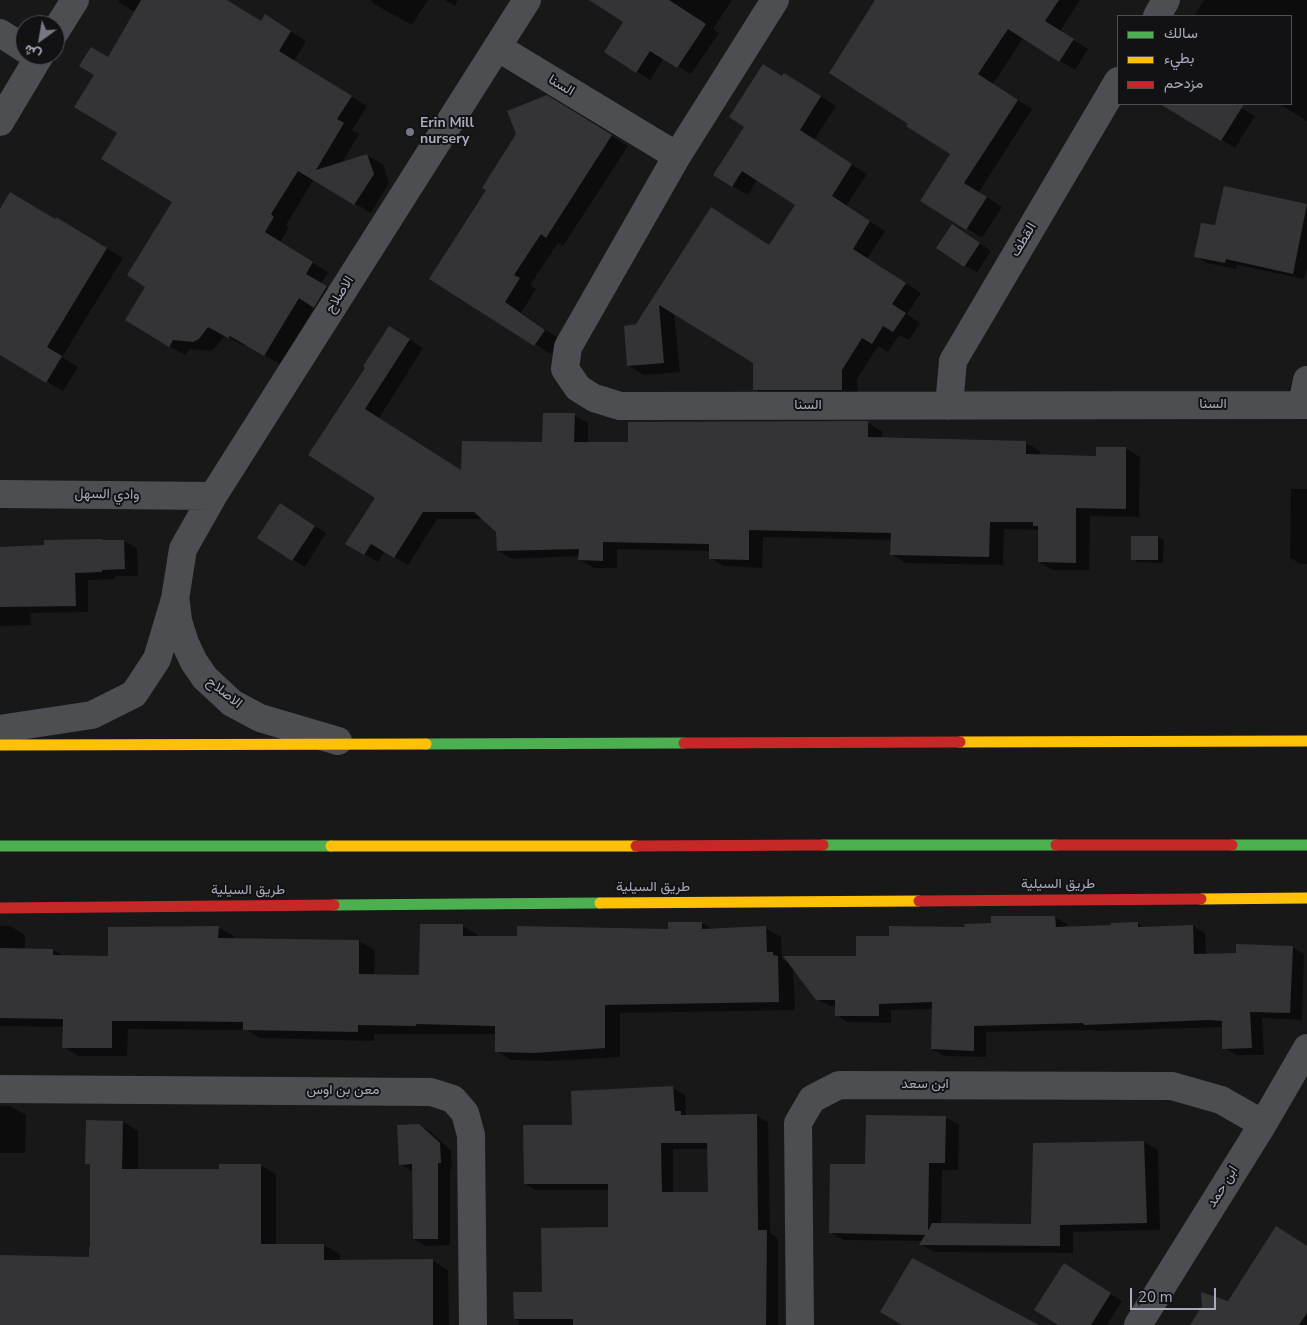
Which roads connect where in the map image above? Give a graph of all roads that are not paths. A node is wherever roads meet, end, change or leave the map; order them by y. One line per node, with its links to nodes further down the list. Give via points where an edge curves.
1 (75, 0): 6 (street)
2 (527, 0): 9 (street, الاصلاح)
3 (775, 0): 13 (street, السنا)
4 (1166, 0): 5 (street)
5 (1157, 15)
6 (65, 16)
7 (0, 33): 8 (street)
8 (15, 42)
9 (497, 47): 13 (street, السنا); 17 (street, الاصلاح)
10 (29, 65): 12 (street)
11 (1117, 83): 15 (street, القطف, via 953,361)
12 (0, 122)
13 (677, 156): 15 (street, السنا, via 568,347 565,369 578,388 594,398 620,406)
14 (1305, 397): 15 (street, السنا)
15 (949, 406)
16 (0, 494): 17 (street, وادي السهل)
17 (213, 496): 18 (street, الاصلاح, via 183,549)
18 (175, 599): 19 (street, الاصلاح, via 157,659 134,694 92,715); 22 (street, الاصلاح, via 178,622 194,662 205,678 232,703 260,718)
19 (0, 729)
20 (1307, 741): 22 (main road)
21 (0, 745): 22 (main road)
22 (353, 745)
23 (1307, 845): 24 (main road)
24 (0, 846)
25 (1307, 898): 26 (main road, طريق السيلية)
26 (0, 908)
27 (1307, 1048): 29 (street, ابن حمد)
28 (0, 1089): 30 (street, معن بن اوس, via 431,1092 452,1099 464,1113 471,1135)
29 (1262, 1124): 31 (street, ابن سعد, via 1221,1100 1172,1086 839,1085 812,1099 798,1123); 32 (street, ابن حمد)
30 (473, 1325)
31 (800, 1325)
32 (1138, 1325)

